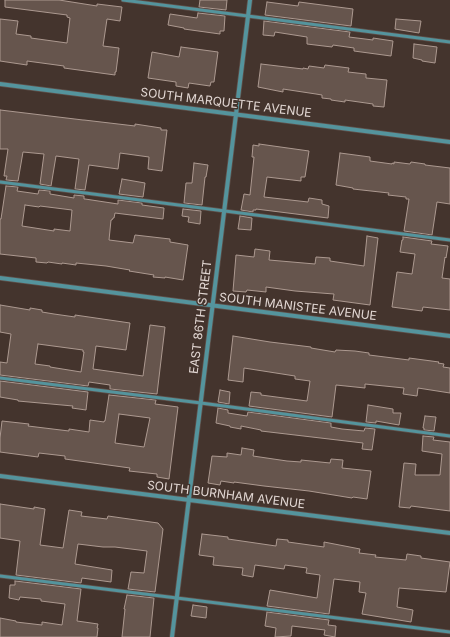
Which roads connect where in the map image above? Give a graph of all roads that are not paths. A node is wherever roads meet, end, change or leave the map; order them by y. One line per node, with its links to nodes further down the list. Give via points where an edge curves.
1 (123, 0): 3 (lane)
2 (250, 0): 3 (street, EAST 86TH STREET)
3 (248, 16): 4 (lane); 6 (street, EAST 86TH STREET)
4 (450, 42)
5 (0, 84): 6 (street, SOUTH MARQUETTE AVENUE)
6 (236, 114): 7 (street, SOUTH MARQUETTE AVENUE); 9 (street, EAST 86TH STREET)
7 (450, 142)
8 (0, 182): 9 (lane)
9 (224, 211): 10 (lane); 12 (street, EAST 86TH STREET)
10 (450, 240)
11 (0, 278): 12 (street, SOUTH MANISTEE AVENUE)
12 (212, 306): 13 (street, SOUTH MANISTEE AVENUE); 15 (street, EAST 86TH STREET)
13 (450, 336)
14 (0, 378): 15 (lane)
15 (201, 403): 16 (lane); 18 (street, EAST 86TH STREET)
16 (450, 436)
17 (0, 476): 18 (street, SOUTH BURNHAM AVENUE)
18 (189, 501): 19 (street, SOUTH BURNHAM AVENUE); 21 (street, EAST 86TH STREET)
19 (450, 533)
20 (0, 576): 21 (lane)
21 (177, 598): 22 (lane); 23 (street, EAST 86TH STREET)
22 (450, 632)
23 (172, 637)

